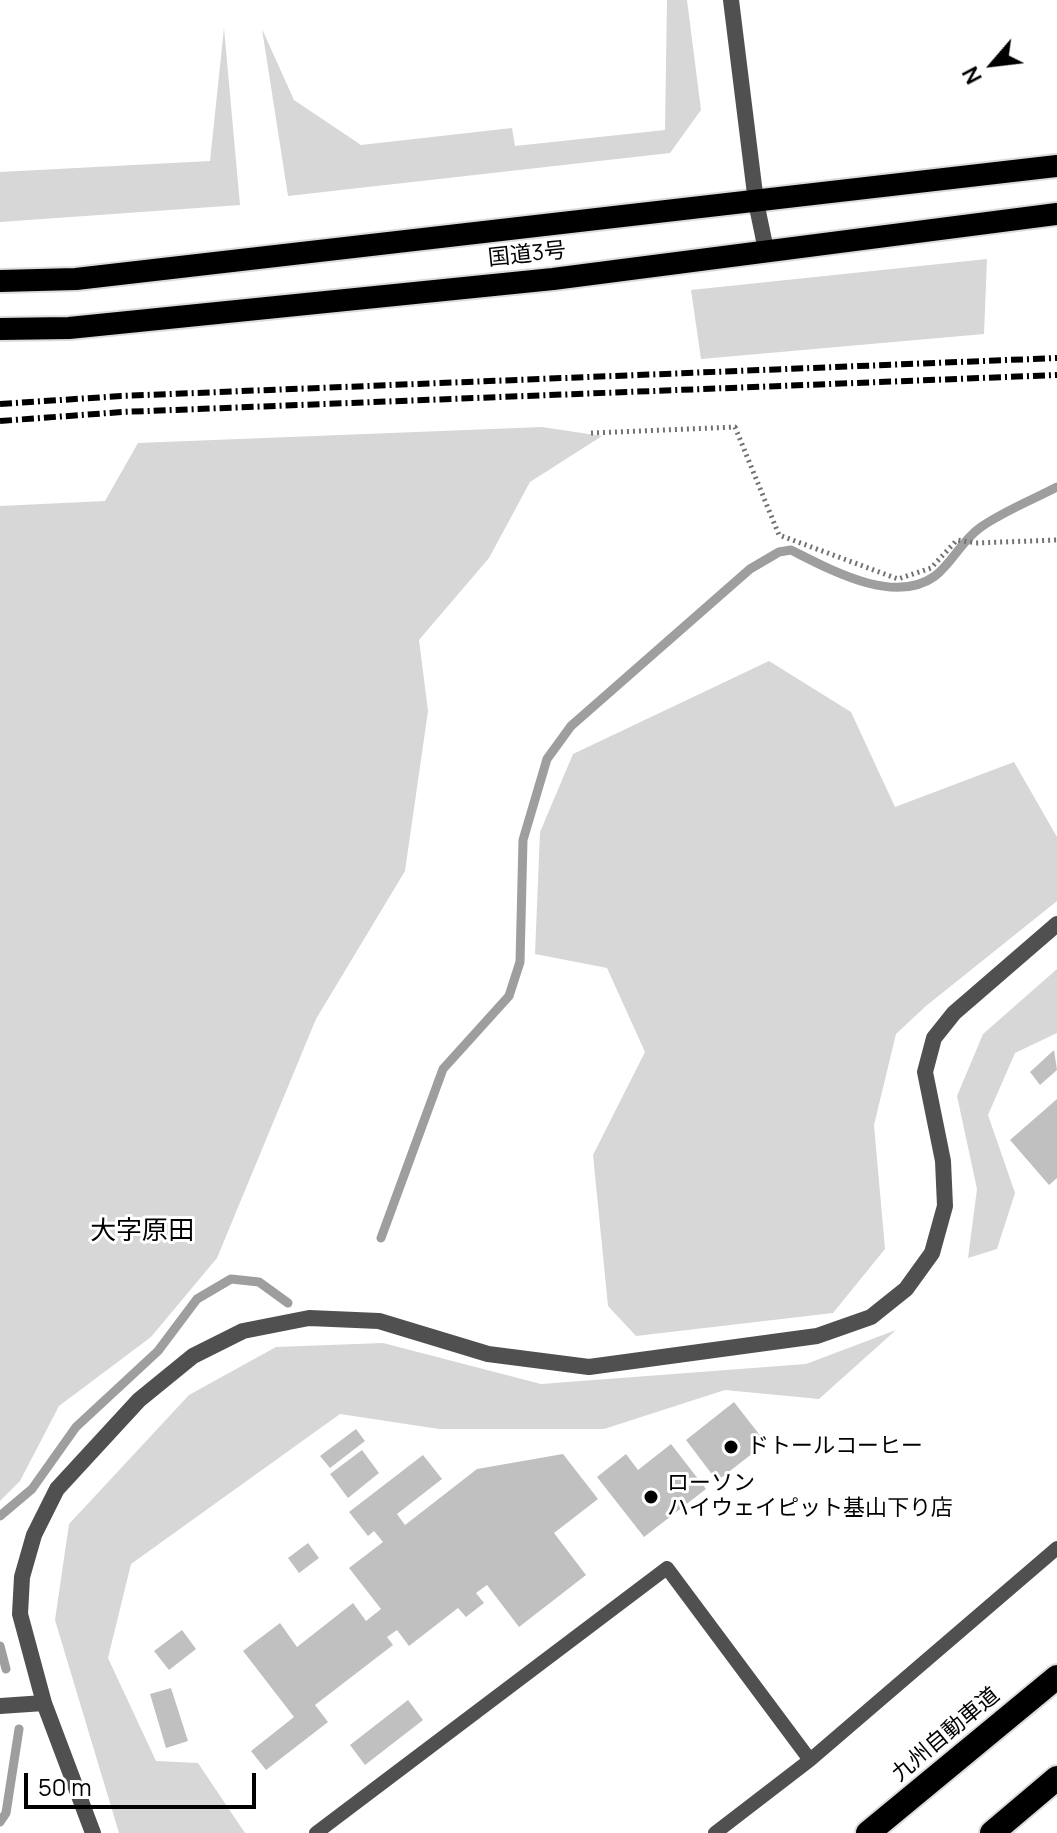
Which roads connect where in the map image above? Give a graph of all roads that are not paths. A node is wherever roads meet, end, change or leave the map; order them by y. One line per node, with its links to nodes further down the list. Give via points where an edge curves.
1 (731, 0): 3 (street)
2 (1057, 166): 3 (highway, 国道3号)
3 (756, 202): 5 (street); 6 (highway, 国道3号, via 76,279)
4 (1057, 214): 5 (highway, 国道3号)
5 (766, 250): 7 (highway, 国道3号, via 553,279 69,328)
6 (0, 281)
7 (0, 329)
8 (1057, 924): 11 (street, via 954,1013 934,1038 925,1072 943,1161 945,1206 932,1253 906,1289 871,1317 817,1336 589,1367 488,1354 379,1321 309,1318 243,1331 193,1356 139,1400 57,1489 34,1535 22,1577 20,1614)
9 (1057, 1548): 13 (lane)
10 (1057, 1677): 18 (highway, 九州自動車道)
11 (44, 1703): 12 (street); 15 (street)
12 (0, 1706)
13 (810, 1760): 16 (lane, via 667,1568); 17 (lane)
14 (1057, 1778): 19 (highway)
15 (93, 1833)
16 (316, 1833)
17 (715, 1833)
18 (868, 1833)
19 (992, 1833)

